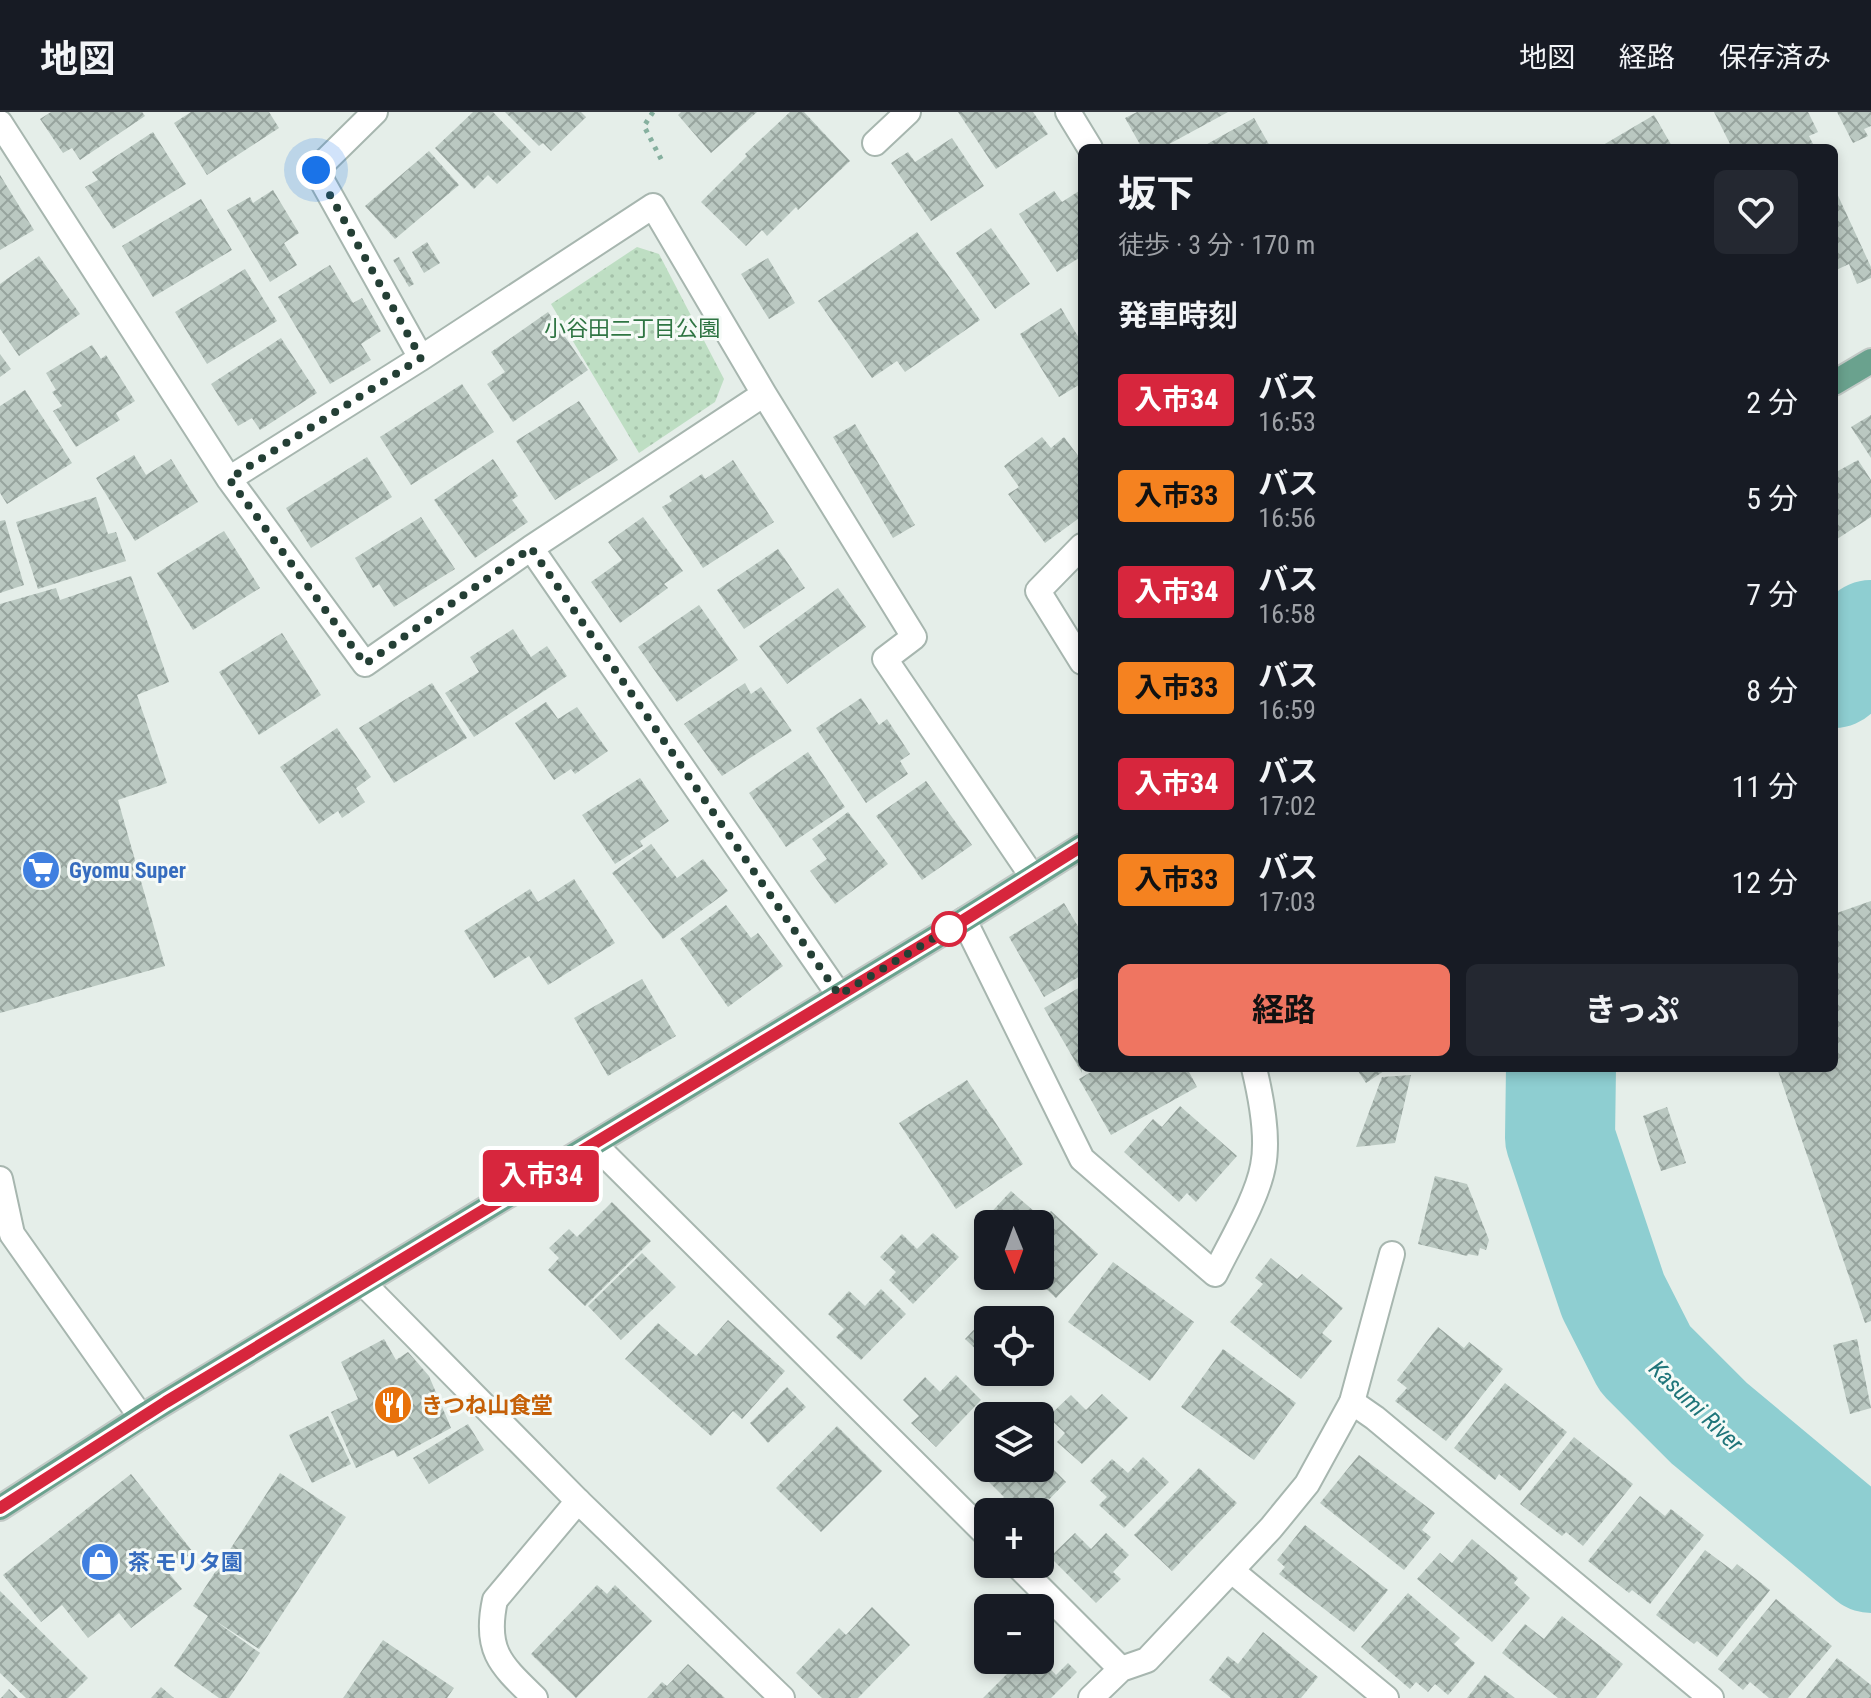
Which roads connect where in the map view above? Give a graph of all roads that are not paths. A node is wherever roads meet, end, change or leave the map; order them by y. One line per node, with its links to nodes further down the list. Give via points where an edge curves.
1 (375, 112): 7 (street, via 316,170)
2 (908, 112): 5 (street)
3 (1068, 112): 6 (street)
4 (0, 123): 11 (street)
5 (875, 143)
6 (1088, 144)
7 (421, 358): 10 (street, via 653,206); 11 (street)
8 (1871, 361): 9 (main road)
9 (1838, 381)
10 (764, 394): 12 (street); 16 (street, via 914,637 885,659)
11 (229, 479): 12 (street, via 365,664)
12 (531, 548): 18 (street)
13 (1078, 550): 14 (street, via 1038,591)
14 (1078, 656)
15 (1078, 848): 16 (main road)
16 (1032, 876): 17 (main road)
17 (964, 920): 18 (main road); 19 (street, via 1082,1159 1215,1274 1263,1166 1263,1111)
18 (839, 995): 20 (main road)
19 (1255, 1072)
20 (594, 1144): 23 (main road); 28 (street)
21 (0, 1179): 25 (street, via 12,1234)
22 (1392, 1254): 24 (street)
23 (363, 1283): 25 (main road); 26 (street)
24 (1352, 1402): 29 (street, via 1307,1484); 36 (street)
25 (141, 1417): 27 (main road)
26 (578, 1501): 32 (street, via 495,1600 492,1632 501,1666); 33 (street)
27 (0, 1508)
28 (974, 1522)
29 (1232, 1571): 31 (street, via 1147,1660); 35 (street)
30 (1030, 1578): 31 (street)
31 (1121, 1669): 34 (street)
32 (535, 1698)
33 (782, 1698)
34 (1091, 1698)
35 (1386, 1698)
36 (1711, 1698)

